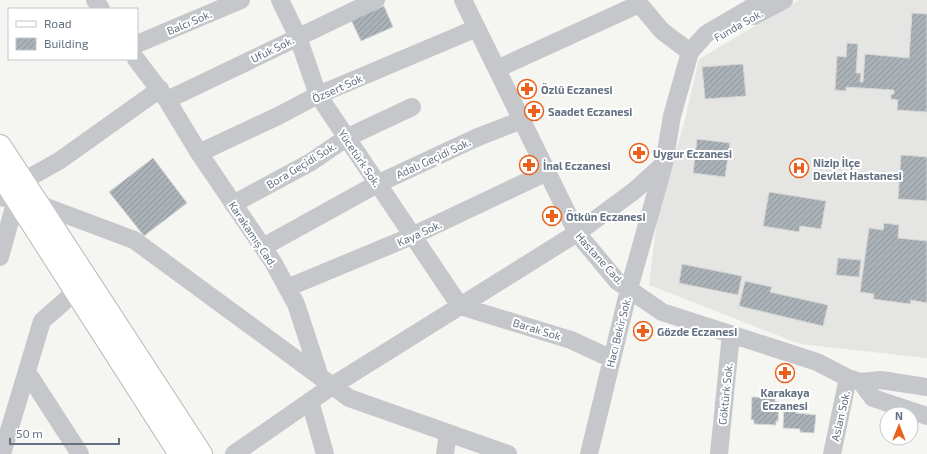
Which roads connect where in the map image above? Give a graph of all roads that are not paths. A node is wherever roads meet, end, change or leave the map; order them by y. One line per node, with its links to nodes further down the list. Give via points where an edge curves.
1 (242, 0): 10 (street, Balcı Sok.)
2 (280, 0): 9 (street, Yücetürk Sok.)
3 (376, 0): 9 (street, Ufuk Sok.)
4 (463, 0): 8 (street, Hastane Cad.)
5 (764, 0): 11 (street, Funda Sok., via 706,34)
6 (784, 0): 11 (street, Funda Sok.)
7 (638, 2): 11 (street, via 662,31); 13 (street)
8 (477, 28): 13 (street, Hastane Cad.); 15 (street, Özsert Sok)
9 (298, 36): 14 (street, Ufuk Sok.); 15 (street, Yücetürk Sok.)
10 (138, 44)
11 (694, 48): 21 (street, Hacı Bekir Sok., via 672,116)
12 (137, 60): 14 (street, Karakamış Cad.)
13 (497, 69): 17 (street, Hastane Cad.)
14 (164, 95): 20 (street, Karakamış Cad.); 25 (street, Ufuk Sok.)
15 (318, 95): 18 (street, Yücetürk Sok.); 20 (street, Özsert Sok)
16 (412, 107): 18 (street, Bora Geçidi Sok.)
17 (522, 120): 22 (street, Hastane Cad.); 24 (street, Adalı Geçidi Sok., via 478,137)
18 (346, 138): 24 (street, Yücetürk Sok.); 27 (street, Bora Geçidi Sok., via 311,162)
19 (0, 146): 25 (main road)
20 (199, 153): 27 (street, Karakamış Cad.)
21 (664, 164): 28 (street, via 634,191); 33 (street, Hacı Bekir Sok.)
22 (547, 172): 28 (street, Hastane Cad.); 29 (street, Kaya Sok.)
23 (0, 173): 25 (main road)
24 (378, 184): 29 (street, Yücetürk Sok.); 30 (street, Adalı Geçidi Sok.)
25 (13, 193): 26 (main road); 31 (street); 34 (main road)
26 (38, 204): 40 (street, via 134,240); 48 (main road)
27 (233, 204): 30 (street, Karakamış Cad.)
28 (577, 233): 33 (street, Hastane Cad., via 617,281); 35 (street)
29 (412, 236): 32 (street, Kaya Sok.); 35 (street, Yücetürk Sok.)
30 (263, 247): 32 (street, Karakamış Cad.)
31 (0, 257)
32 (287, 288): 40 (street, Karakamış Cad., via 296,304)
33 (629, 289): 36 (street, Hastane Cad., via 662,312); 37 (street, Hacı Bekir Sok.)
34 (75, 292): 38 (street, via 42,321); 47 (main road)
35 (460, 306): 37 (street, Barak Sok, via 571,340); 40 (street)
36 (731, 334): 39 (street, Hastane Cad., via 817,362); 54 (street, Göktürk Sok.)
37 (612, 359): 53 (street, Hacı Bekir Sok.)
38 (27, 372): 45 (street); 46 (street)
39 (854, 380): 41 (street, via 881,380); 43 (street, via 873,398); 55 (street, Aslan Sok.)
40 (326, 381): 42 (street); 44 (street, via 349,398)
41 (927, 387)
42 (310, 400): 49 (street); 50 (street)
43 (927, 416)
44 (448, 433): 51 (street); 52 (street)
45 (2, 454)
46 (80, 454)
47 (180, 454)
48 (201, 454)
49 (234, 454)
50 (325, 454)
51 (444, 454)
52 (508, 454)
53 (588, 454)
54 (719, 454)
55 (832, 454)

